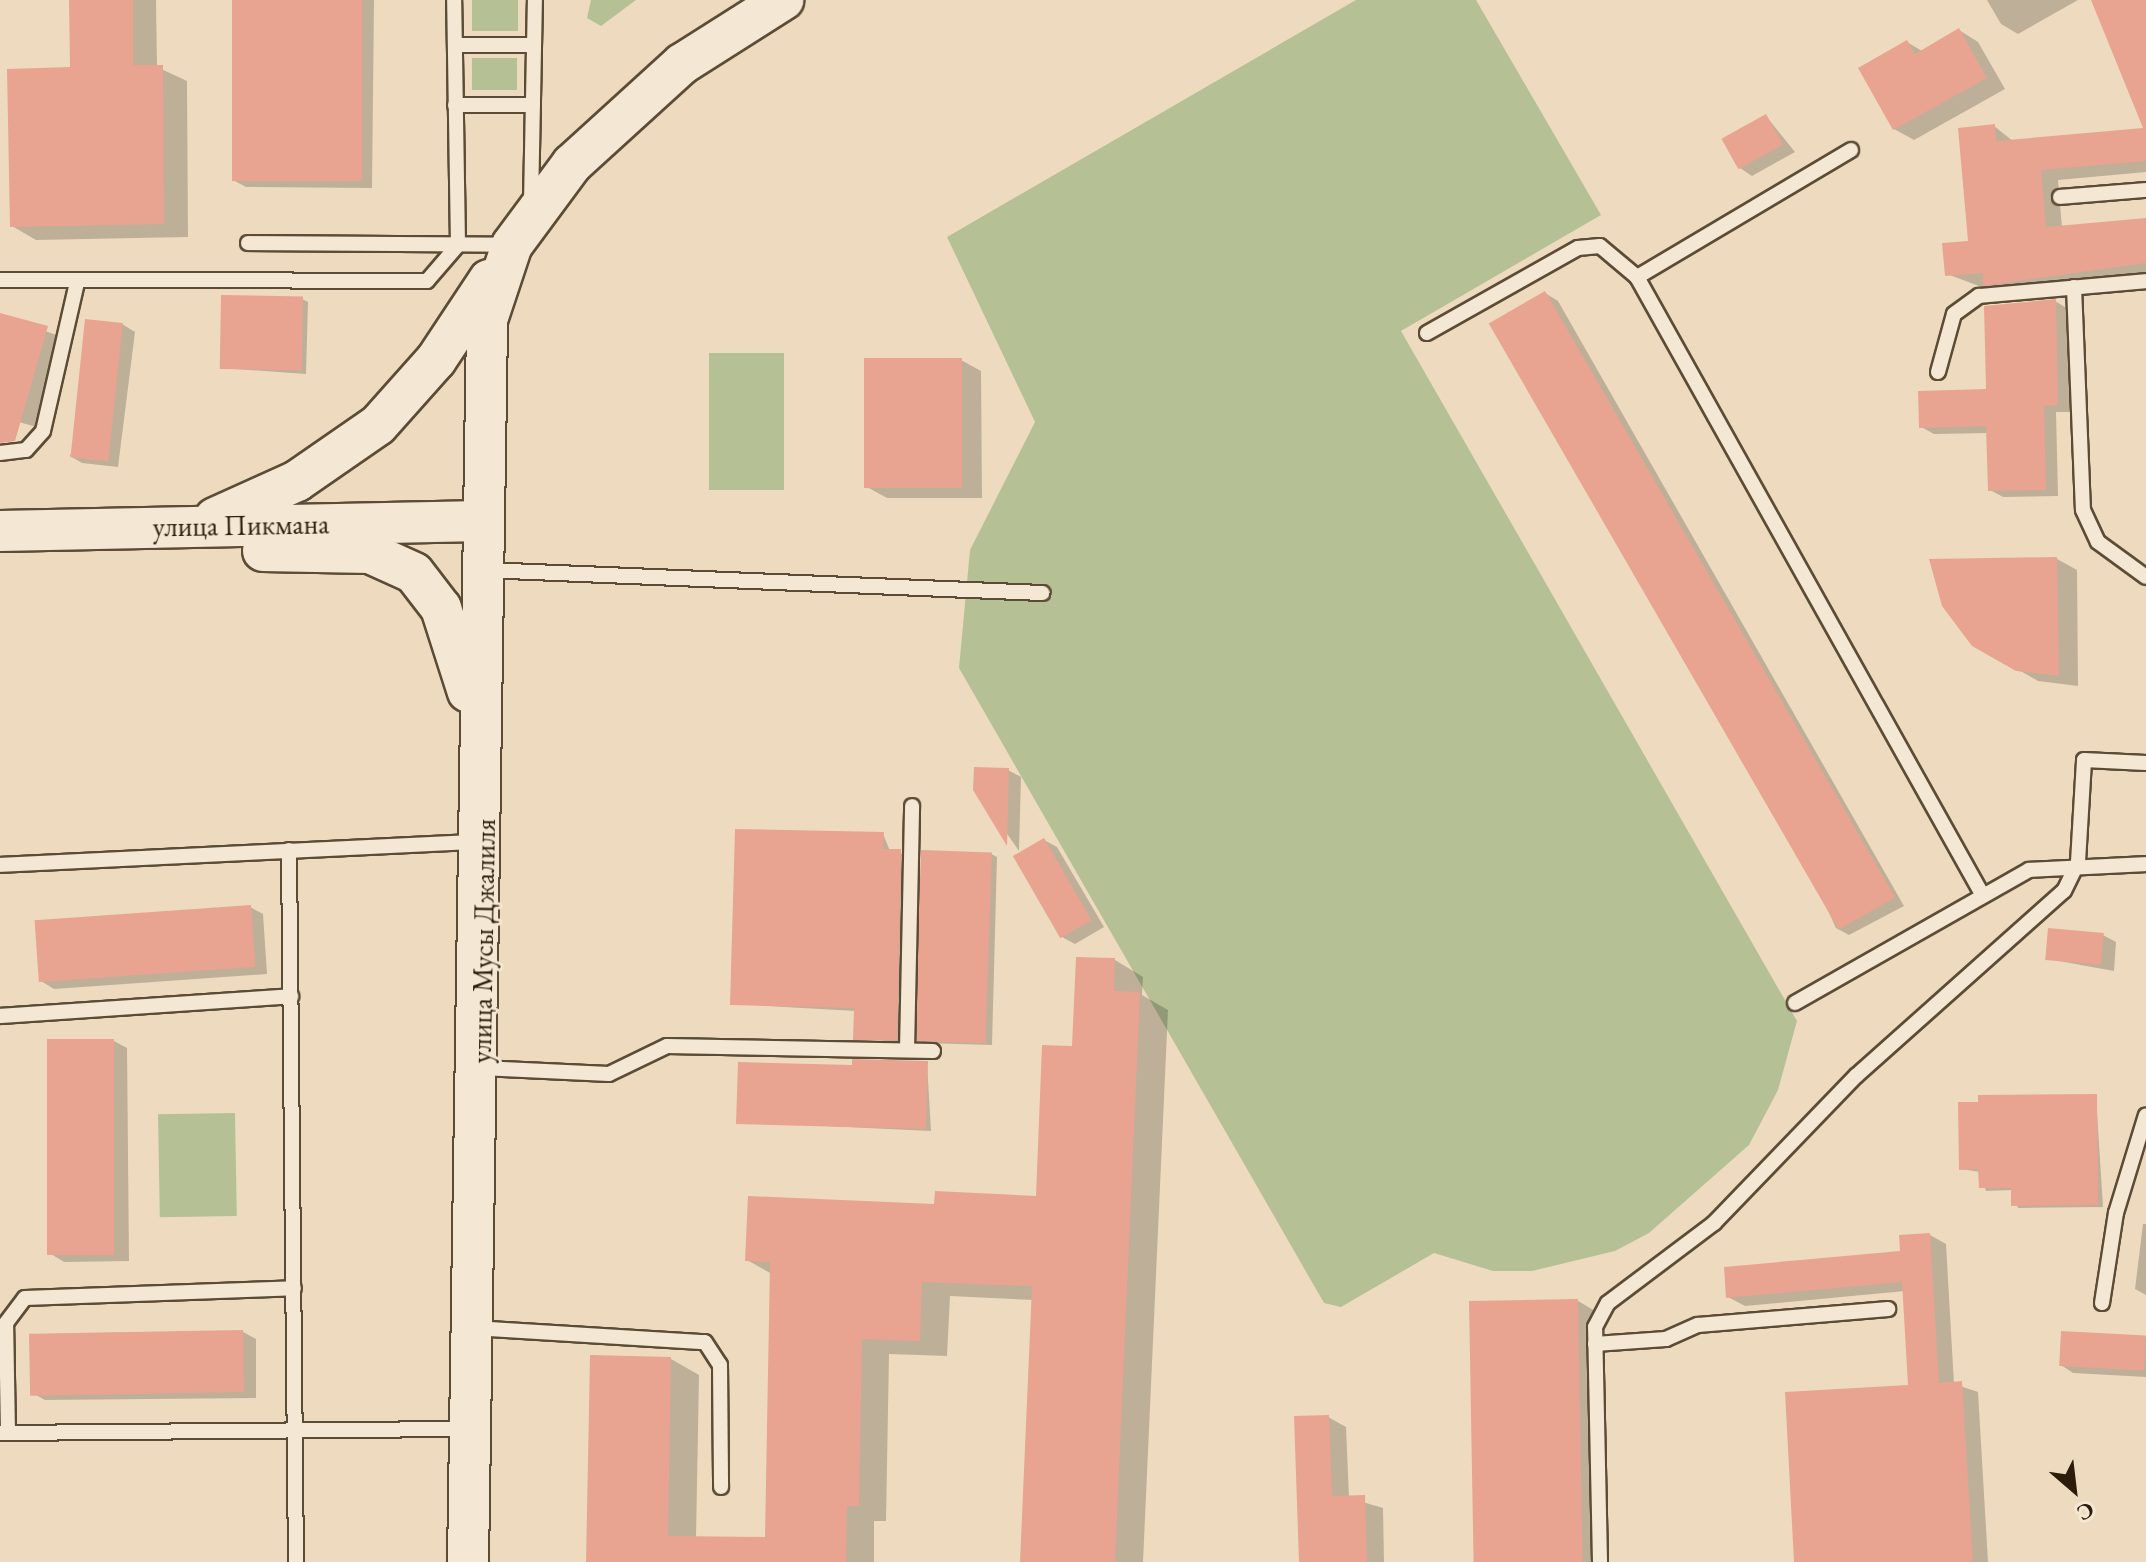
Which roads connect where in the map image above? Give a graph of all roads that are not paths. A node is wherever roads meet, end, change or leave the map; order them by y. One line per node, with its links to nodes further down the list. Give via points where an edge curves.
1 (454, 0): 4 (lane)
2 (535, 0): 5 (lane)
3 (783, 0): 11 (street, via 622,113)
4 (455, 45): 5 (lane); 6 (lane)
5 (534, 45): 7 (lane)
6 (455, 105): 7 (lane); 13 (lane)
7 (533, 105): 11 (lane)
8 (1851, 150): 14 (lane)
9 (2146, 190): 10 (lane)
10 (2060, 197)
11 (521, 231): 13 (lane); 22 (street, улица Мусы Джалиля, via 487,320); 23 (street, via 436,360 378,425 297,481)
12 (248, 243): 13 (lane)
13 (458, 245): 17 (lane, via 427,281)
14 (1637, 277): 19 (lane, via 1600,246 1578,248); 36 (lane)
15 (0, 280): 17 (lane)
16 (2146, 281): 18 (lane)
17 (77, 282): 21 (lane, via 43,431 26,450)
18 (2074, 287): 20 (lane, via 1966,302 1954,314); 26 (lane, via 2083,510 2098,542)
19 (1427, 333)
20 (1938, 372)
21 (0, 453)
22 (482, 521): 23 (street, улица Пикмана); 25 (street, улица Мусы Джалиля)
23 (197, 526): 24 (street, улица Пикмана); 29 (street, via 254,551 370,553 414,573 441,608 460,651)
24 (0, 531)
25 (484, 569): 27 (lane); 29 (street, улица Мусы Джалиля)
26 (2146, 577)
27 (1043, 593)
28 (2146, 763): 33 (lane, via 2084,760)
29 (484, 767): 31 (street, улица Мусы Джалиля)
30 (912, 806): 40 (lane)
31 (485, 841): 32 (lane); 42 (street, улица Мусы Джалиля)
32 (289, 850): 35 (lane); 37 (lane)
33 (2078, 862): 34 (lane); 36 (lane, via 2039,866); 48 (lane, via 2050,906 1856,1076 1737,1201 1608,1303)
34 (2146, 864)
35 (0, 865)
36 (1982, 894): 38 (lane)
37 (291, 996): 39 (lane); 44 (lane)
38 (1795, 1003)
39 (0, 1016)
40 (907, 1050): 41 (lane); 42 (lane, via 667,1046 609,1074)
41 (933, 1051)
42 (481, 1068): 47 (street, улица Мусы Джалиля)
43 (2146, 1115): 45 (lane, via 2116,1213)
44 (294, 1288): 50 (lane); 51 (lane, via 25,1298 6,1323)
45 (2102, 1303)
46 (1888, 1309): 48 (lane, via 1698,1325 1666,1339)
47 (471, 1328): 49 (street, улица Мусы Джалиля); 52 (lane, via 705,1342 720,1365)
48 (1595, 1344): 55 (lane)
49 (470, 1428): 50 (lane); 54 (street, улица Мусы Джалиля)
50 (295, 1430): 51 (lane); 53 (lane)
51 (4, 1433)
52 (721, 1487)
53 (296, 1562)
54 (468, 1562)
55 (1600, 1562)

